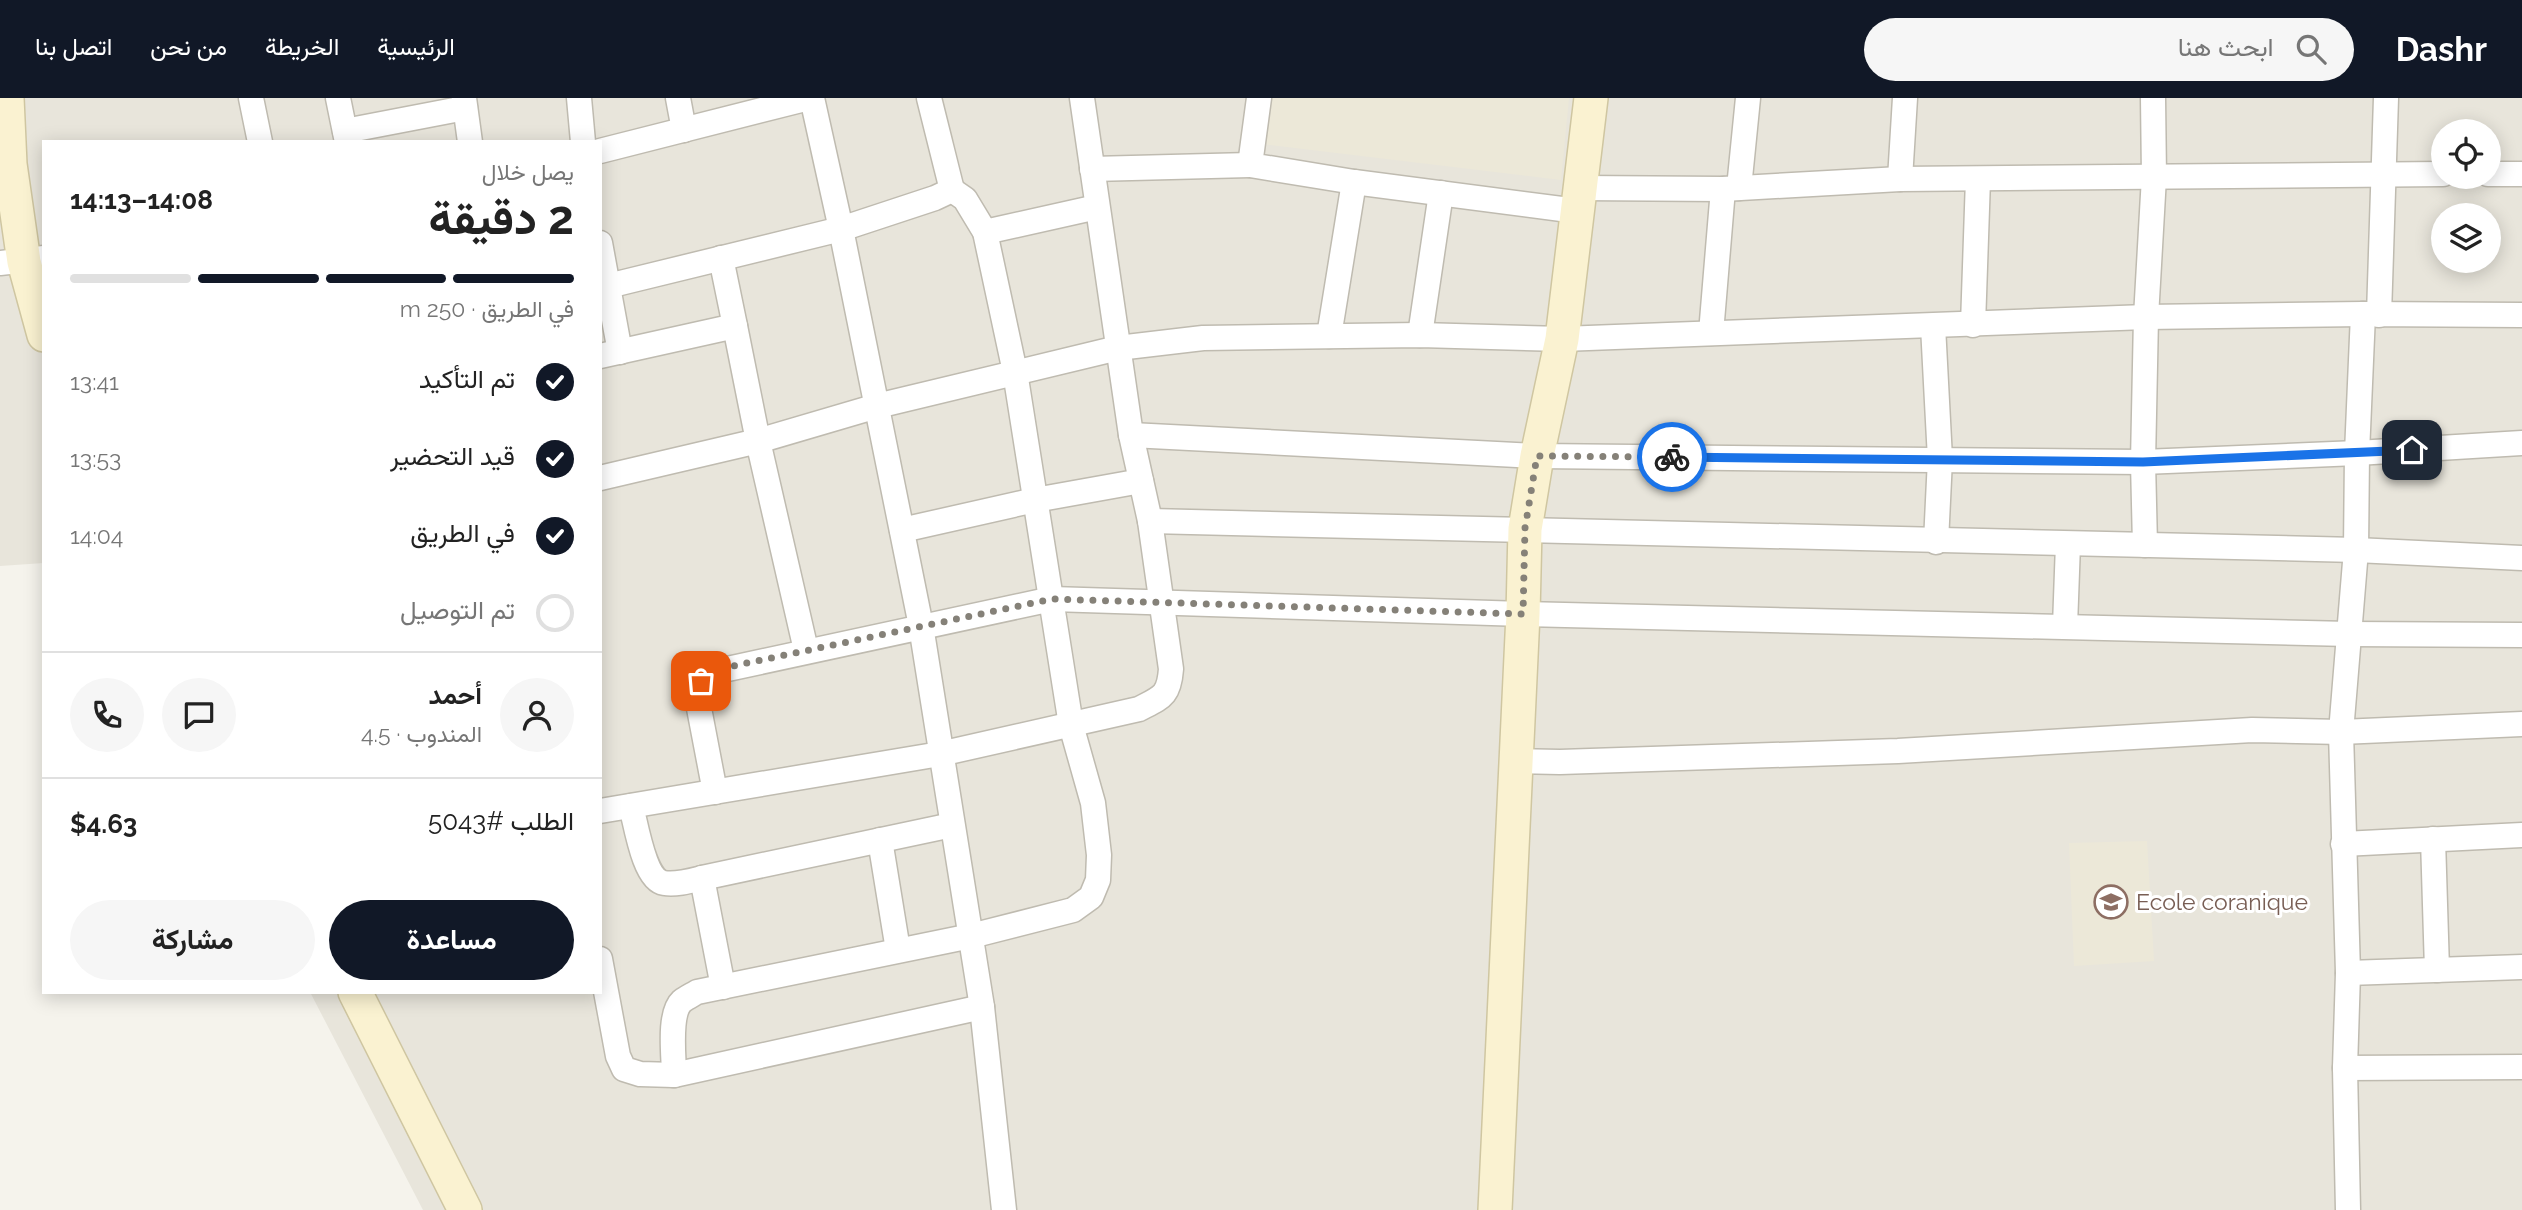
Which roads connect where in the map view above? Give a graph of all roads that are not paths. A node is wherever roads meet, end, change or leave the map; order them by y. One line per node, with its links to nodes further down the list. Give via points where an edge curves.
1 (251, 98): 18 (street)
2 (338, 98): 17 (street)
3 (579, 98): 20 (street)
4 (678, 98): 16 (street)
5 (810, 98): 16 (street); 37 (street)
6 (929, 98): 33 (street)
7 (1082, 98): 23 (street)
8 (1259, 98): 22 (street)
9 (1591, 98): 35 (street)
10 (1748, 98): 32 (street)
11 (1905, 98): 30 (street)
12 (2153, 98): 28 (street)
13 (2386, 98): 24 (street)
14 (464, 103): 17 (street); 19 (street)
15 (5, 106): 41 (street)
16 (684, 130): 21 (street)
17 (346, 136)
18 (260, 140)
19 (470, 140)
20 (583, 140)
21 (602, 150)
22 (1250, 164): 23 (street); 31 (street)
23 (1092, 169): 36 (street)
24 (2384, 173): 25 (street); 28 (street); 43 (street)
25 (2431, 174)
26 (2501, 174): 27 (street)
27 (2522, 174)
28 (2154, 177): 29 (street); 45 (street)
29 (1978, 179): 30 (street); 46 (street)
30 (1900, 180): 32 (street)
31 (1354, 182): 34 (street); 52 (street)
32 (1731, 189): 35 (street); 50 (street)
33 (952, 190): 37 (street); 38 (street, via 965,199)
34 (1441, 194): 35 (street); 51 (street)
35 (1578, 199): 53 (street)
36 (1097, 207): 38 (street); 54 (street)
37 (841, 229): 40 (street); 57 (street)
38 (985, 232): 56 (street)
39 (602, 254): 42 (street)
40 (722, 258): 42 (street); 47 (street)
41 (23, 261): 49 (street)
42 (608, 286): 55 (street)
43 (2371, 315): 44 (street); 45 (street); 61 (street)
44 (2522, 315)
45 (2146, 317): 46 (street); 64 (street)
46 (1973, 325): 48 (street)
47 (736, 326): 55 (street); 59 (street)
48 (1933, 326): 50 (street); 63 (street)
49 (42, 328)
50 (1711, 333): 53 (street)
51 (1420, 335): 52 (street); 53 (street)
52 (1329, 336): 54 (street, via 1203,338)
53 (1562, 339): 62 (street)
54 (1118, 348): 56 (street); 58 (street)
55 (610, 354)
56 (1015, 372): 57 (street); 67 (street)
57 (877, 406): 59 (street); 70 (street)
58 (1131, 435): 62 (street); 66 (street)
59 (758, 441): 65 (street); 83 (street)
60 (2522, 443): 61 (street)
61 (2357, 453): 64 (street); 74 (street)
62 (1537, 456): 63 (street); 69 (street)
63 (1940, 459): 64 (street); 71 (street)
64 (2143, 462): 73 (street)
65 (602, 478)
66 (1141, 481): 67 (street); 68 (street)
67 (1035, 500): 70 (street); 76 (street)
68 (1150, 521): 69 (street); 77 (street)
69 (1525, 528): 71 (street); 78 (street)
70 (902, 530): 79 (street)
71 (1936, 541): 72 (street)
72 (2068, 544): 73 (street); 80 (street)
73 (2145, 545): 74 (street)
74 (2356, 551): 75 (street); 81 (street)
75 (2522, 558)
76 (1052, 599): 77 (street); 79 (street); 85 (street)
77 (1161, 601): 78 (street); 85 (street, via 1170,687 1162,697 1139,709)
78 (1523, 614): 80 (street); 88 (street)
79 (921, 626): 83 (street); 87 (street)
80 (2065, 626): 81 (street)
81 (2349, 634): 82 (street); 86 (street)
82 (2522, 635)
83 (806, 650): 89 (street, via 709,673 701,681 698,703)
84 (2522, 724): 86 (street)
85 (1071, 725): 87 (street); 98 (street, via 1093,803 1099,855 1098,880 1091,897 1073,910)
86 (2342, 732): 88 (street, via 2252,730 1898,751); 96 (street)
87 (940, 754): 89 (street); 92 (street)
88 (1515, 761): 112 (street)
89 (715, 792): 90 (street)
90 (631, 806): 91 (street); 97 (street, via 651,875 661,883)
91 (602, 811)
92 (952, 825): 95 (street); 98 (street)
93 (2522, 835): 94 (street)
94 (2433, 839): 96 (street); 102 (street)
95 (880, 840): 97 (street); 99 (street)
96 (2343, 844): 103 (street)
97 (702, 878): 104 (street)
98 (971, 936): 99 (street); 106 (street)
99 (898, 950): 104 (street)
100 (2522, 967): 102 (street)
101 (602, 970): 109 (street, via 624,1069)
102 (2437, 970): 103 (street)
103 (2348, 973): 108 (street)
104 (723, 987): 109 (street, via 697,992 681,1002 673,1027)
105 (356, 994): 110 (street)
106 (982, 1007): 109 (street); 111 (street)
107 (2522, 1067): 108 (street)
108 (2345, 1068): 113 (street)
109 (674, 1075)
110 (465, 1210)
111 (1004, 1210)
112 (1495, 1210)
113 (2348, 1210)

